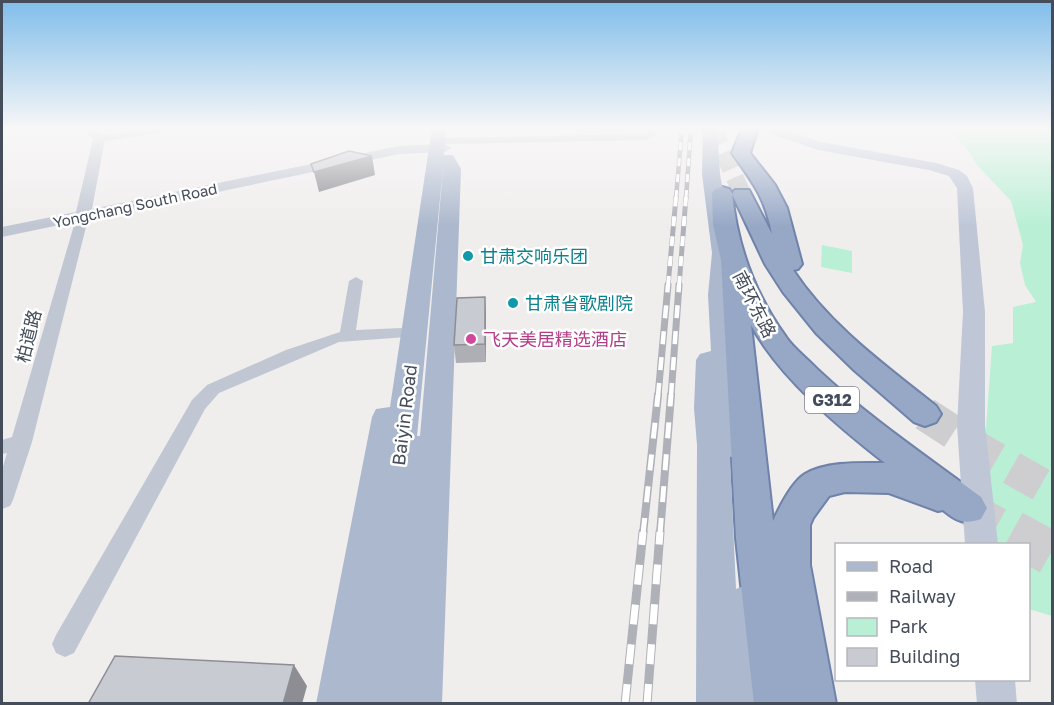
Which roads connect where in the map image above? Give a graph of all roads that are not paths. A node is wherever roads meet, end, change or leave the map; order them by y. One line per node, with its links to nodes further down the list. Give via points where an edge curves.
1 (94, 161): 10 (street)
2 (346, 161): 10 (street, Yongchang South Road)
3 (435, 161): 16 (main road, via 429,171)
4 (440, 161): 26 (main road, Baiyin Road)
5 (440, 161): 27 (main road, Baiyin Road, via 429,333)
6 (447, 161): 28 (main road, via 452,169)
7 (711, 161): 14 (main road, via 723,253)
8 (747, 161): 15 (highway, via 777,208)
9 (903, 161): 22 (main road, via 954,173 965,188 974,312 971,425)
10 (83, 215): 11 (street, Yongchang South Road); 19 (street, 柏道路)
11 (2, 232)
12 (733, 260): 15 (highway, 南环东路 / G312, via 724,224 732,193); 31 (highway, via 756,532); 32 (highway, 南环东路 / G312, via 776,345 875,437 969,508 891,478 845,477 817,485 791,524 789,565)
13 (356, 281): 17 (street)
14 (720, 295): 29 (main road, via 715,301 713,320 709,408); 30 (main road)
15 (801, 300): 18 (highway, 南环东路 / G312, via 842,345)
16 (401, 333): 17 (street); 25 (main road)
17 (347, 336): 23 (street, via 292,354 213,389 198,405)
18 (925, 414)
19 (22, 442): 20 (street); 21 (street, 柏道路)
20 (2, 447)
21 (2, 500)
22 (982, 543)
23 (65, 644)
24 (995, 681): 33 (main road)
25 (339, 704)
26 (369, 704)
27 (394, 704)
28 (419, 704)
29 (719, 704)
30 (752, 704)
31 (778, 704)
32 (812, 704)
33 (998, 704)

